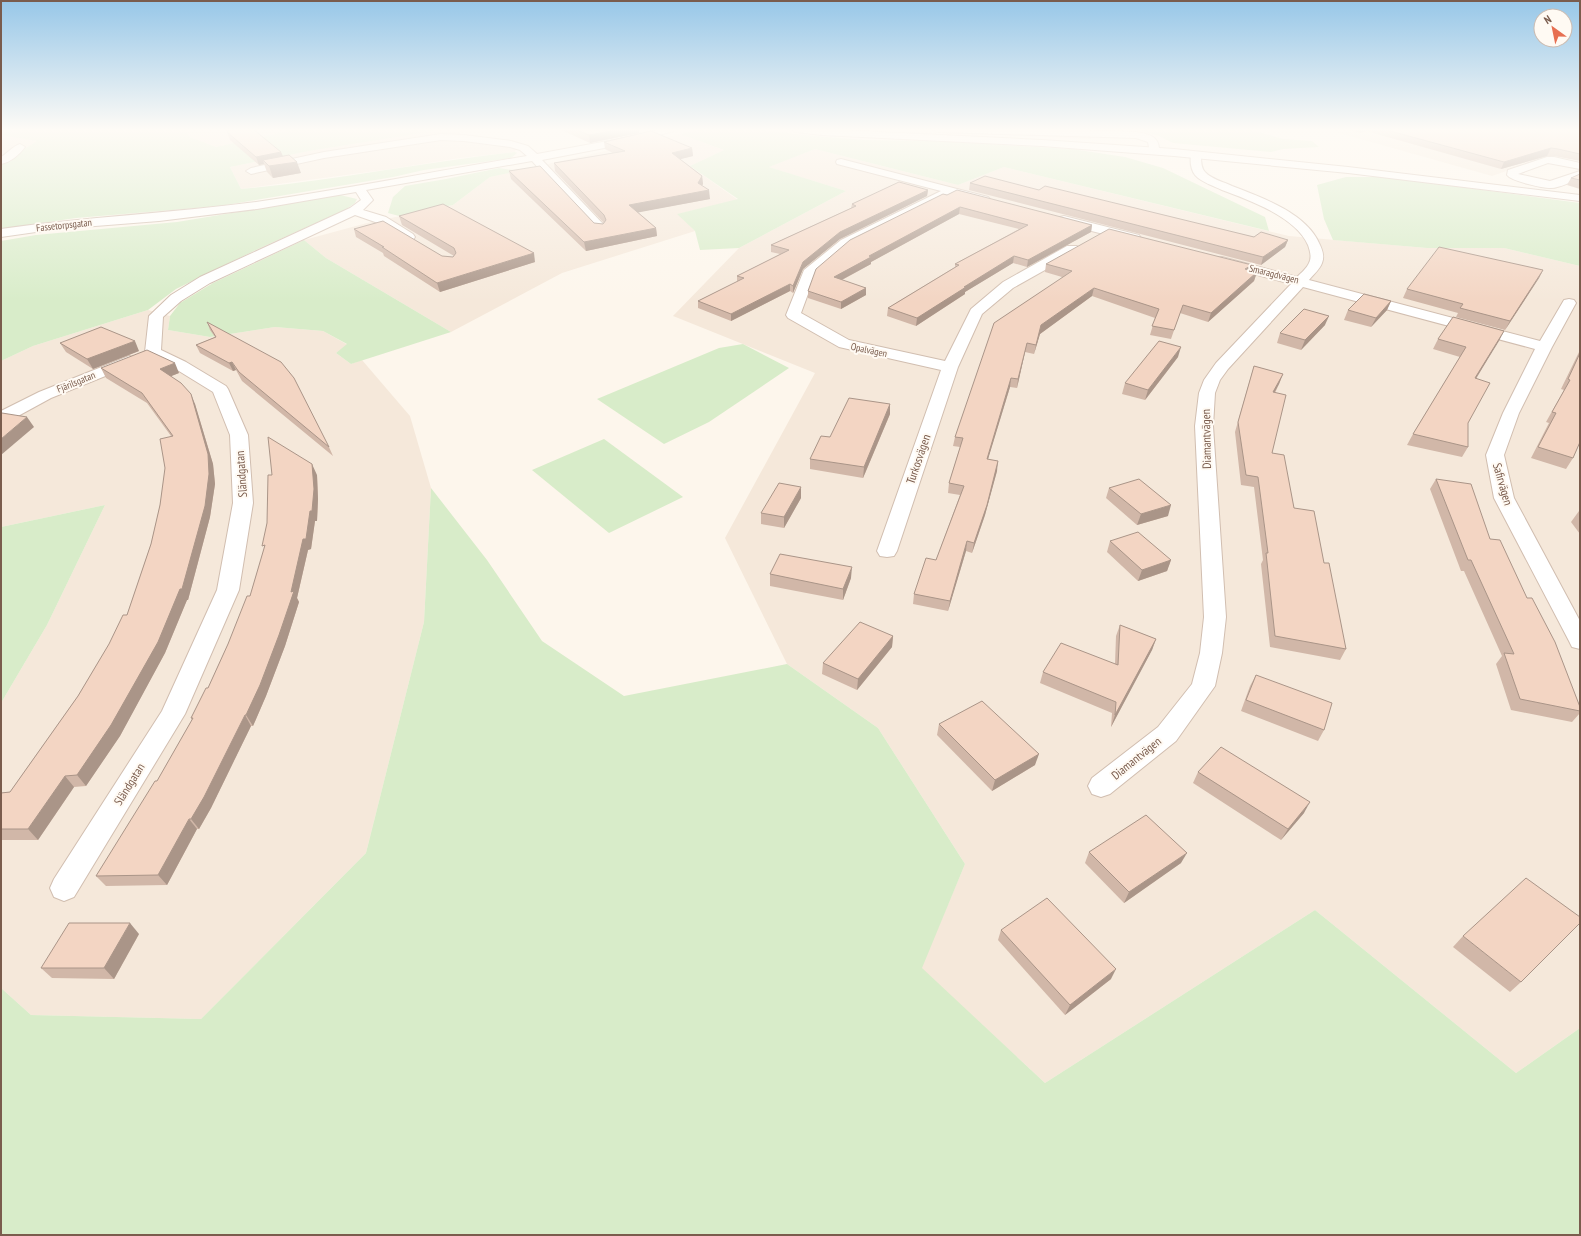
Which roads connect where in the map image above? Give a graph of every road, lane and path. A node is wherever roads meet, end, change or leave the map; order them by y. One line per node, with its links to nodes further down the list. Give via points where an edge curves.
1 (367, 187): 6 (street, Fassetorpsgatan)
2 (562, 187): 12 (street)
3 (939, 187): 7 (street)
4 (1225, 187): 18 (street, Diamantvägen, via 1256,199 1289,217 1308,234 1317,252 1316,263)
5 (1491, 187): 8 (street)
6 (359, 188): 10 (street, via 367,200); 14 (street, Fassetorpsgatan, via 210,212 57,225)
7 (952, 190): 9 (street); 22 (street, Opalvägen, via 845,243 809,273 793,315 844,344)
8 (1580, 198)
9 (998, 202)
10 (354, 211): 16 (street, via 382,220); 21 (street, via 205,280 176,298 156,316)
11 (1051, 216): 13 (street)
12 (600, 228)
13 (1105, 231): 15 (street); 22 (street, via 1008,285 976,312)
14 (1, 233)
15 (1150, 242)
16 (423, 245)
17 (1211, 258): 18 (street, Smaragdvägen)
18 (1302, 281): 20 (street, Smaragdvägen); 26 (street, Diamantvägen, via 1222,366 1207,393 1204,426 1215,617 1211,653 1203,686 1167,734)
19 (1569, 303): 20 (street, Safirvägen)
20 (1544, 347): 25 (street, Safirvägen, via 1511,413 1495,455 1504,498)
21 (153, 352): 23 (street, Fjärilsgatan, via 45,395); 27 (street, Sländgatan, via 220,388 239,435 243,503 228,590 173,714)
22 (950, 367): 24 (street, Turkosvägen)
23 (1, 418)
24 (887, 551)
25 (1580, 641)
26 (1102, 786)
27 (64, 888)

